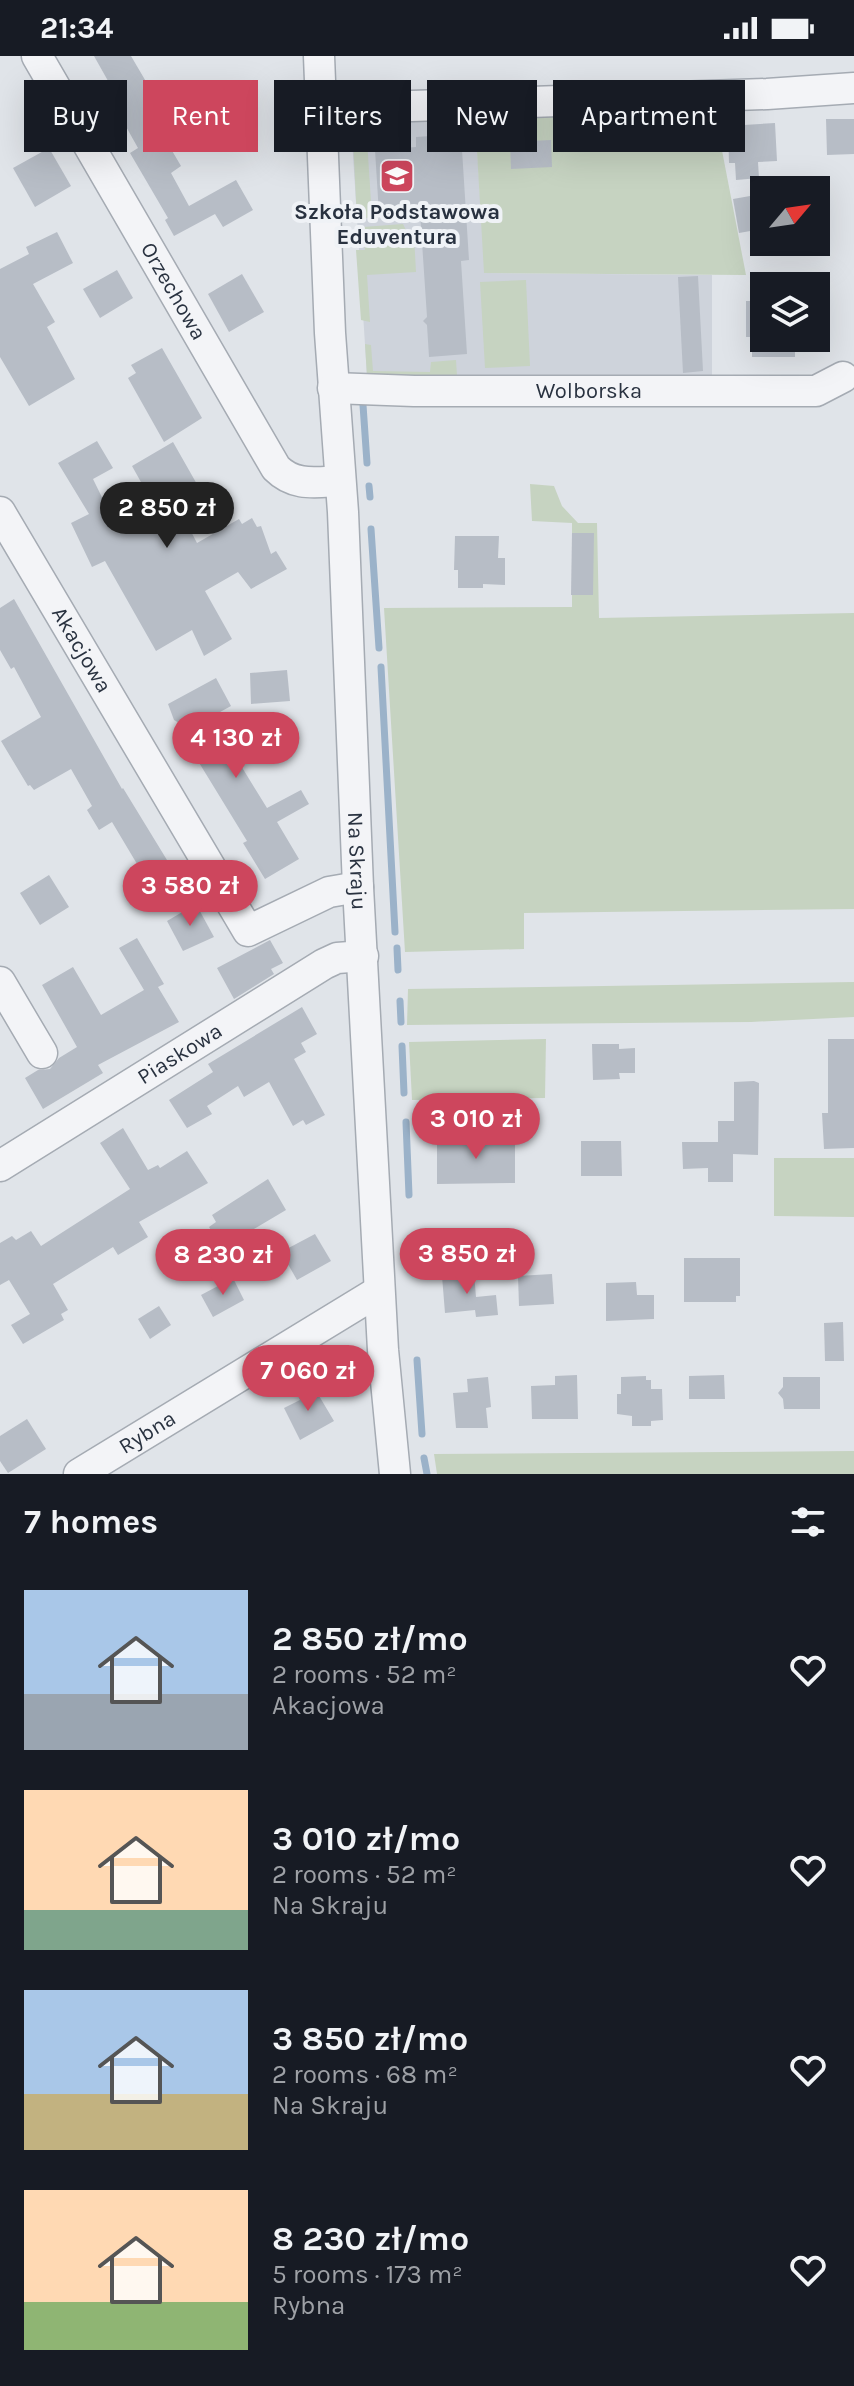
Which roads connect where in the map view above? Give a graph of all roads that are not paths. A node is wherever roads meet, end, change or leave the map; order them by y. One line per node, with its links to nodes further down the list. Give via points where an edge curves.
1 (37, 56): 9 (street, Orzechowa, via 276,468 296,482)
2 (319, 56): 3 (street, Na Skraju)
3 (320, 80)
4 (854, 88): 5 (street)
5 (411, 106)
6 (323, 152): 8 (street, Na Skraju)
7 (843, 377): 8 (street, Wolborska, via 816,391)
8 (333, 388): 9 (street, Na Skraju)
9 (340, 481): 11 (street, Na Skraju)
10 (0, 512): 11 (street, Akacjowa, via 248,931 329,892)
11 (358, 887): 12 (street, Na Skraju)
12 (363, 956): 15 (street, Piaskowa, via 324,964); 16 (street, Na Skraju)
13 (0, 982): 14 (street)
14 (42, 1053)
15 (0, 1166)
16 (379, 1291): 17 (street, Rybna); 18 (street, Na Skraju)
17 (79, 1474)
18 (395, 1474)

